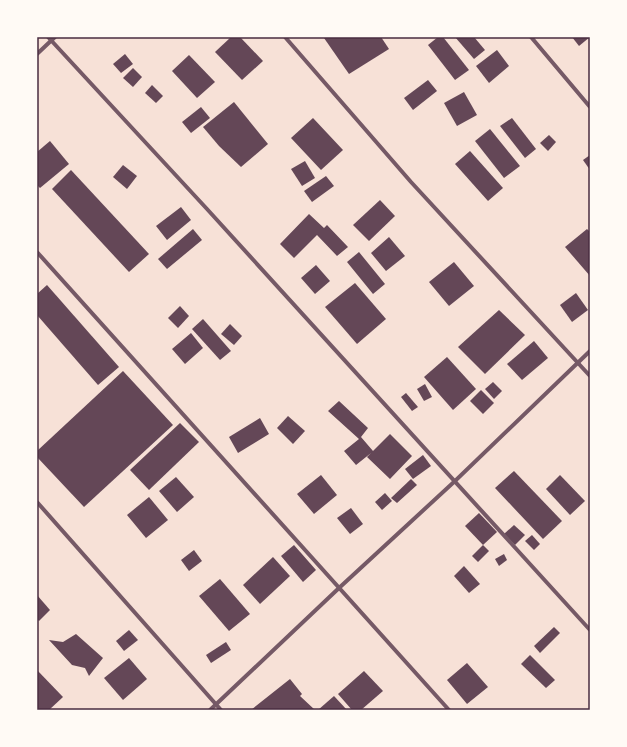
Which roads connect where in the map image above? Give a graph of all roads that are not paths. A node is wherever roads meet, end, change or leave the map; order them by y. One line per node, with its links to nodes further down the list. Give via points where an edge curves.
1 (285, 37): 8 (street, via 411,182)
2 (531, 37): 5 (street)
3 (51, 38): 4 (street); 10 (street)
4 (37, 54)
5 (590, 107)
6 (37, 252): 12 (street)
7 (590, 351): 8 (street)
8 (577, 362): 9 (street); 10 (street)
9 (590, 376)
10 (455, 481): 12 (street); 13 (street)
11 (37, 502): 14 (street)
12 (338, 588): 14 (street); 17 (street)
13 (590, 630)
14 (216, 704): 15 (street); 16 (street)
15 (210, 710)
16 (221, 710)
17 (449, 710)

